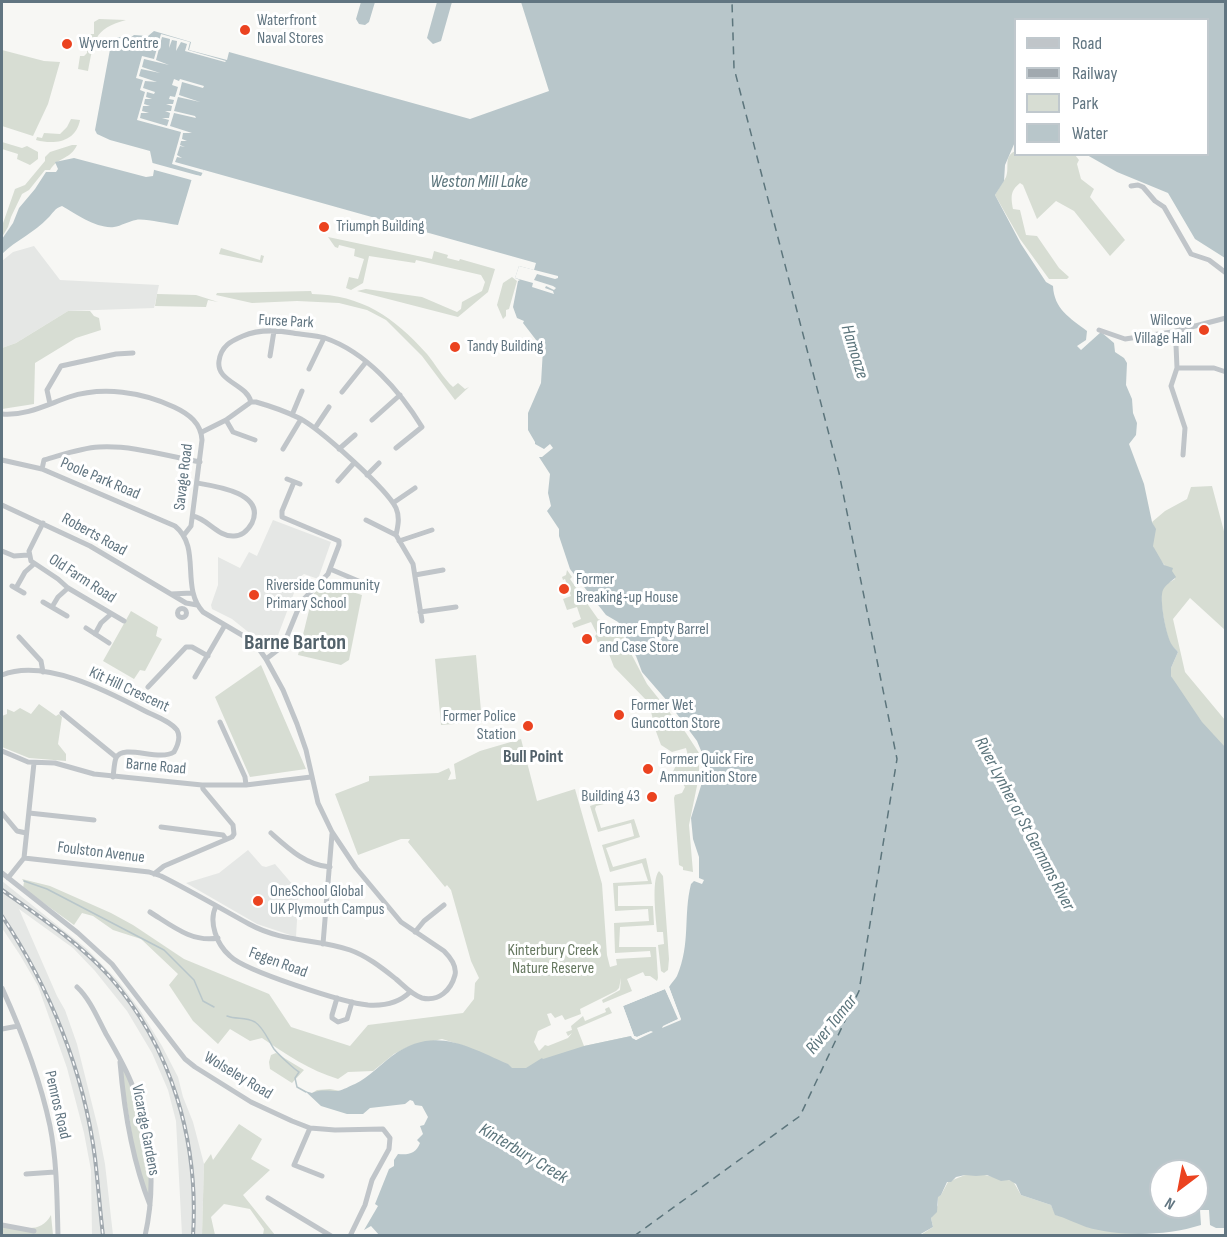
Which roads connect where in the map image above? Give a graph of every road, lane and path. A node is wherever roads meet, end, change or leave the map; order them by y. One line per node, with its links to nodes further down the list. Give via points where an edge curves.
1 (1131, 186): 2 (street, via 1143,187 1164,207 1191,254 1209,260)
2 (1226, 273)
3 (1226, 318): 6 (street)
4 (1099, 330): 6 (street, via 1125,339)
5 (274, 332): 7 (street, Furse Park); 9 (street); 17 (street, Furse Park, via 248,334 226,345 220,357 225,376 244,389)
6 (1172, 332): 11 (street)
7 (324, 338): 10 (street, Furse Park); 12 (street)
8 (133, 353): 18 (street, via 61,366 47,390)
9 (270, 356)
10 (366, 362): 15 (street); 16 (street, Furse Park)
11 (1177, 368): 13 (street, via 1214,368); 32 (street, via 1171,386 1184,421)
12 (309, 369)
13 (1226, 372)
14 (302, 391): 21 (street)
15 (342, 392)
16 (400, 395): 24 (street); 29 (street, Furse Park, via 422,427)
17 (251, 402): 21 (street); 23 (street)
18 (50, 404): 20 (street, Savage Road, via 23,413); 26 (street, Savage Road, via 92,393 142,396 184,412)
19 (329, 407): 25 (street)
20 (2, 414)
21 (292, 415): 22 (street)
22 (300, 419): 25 (street); 30 (street)
23 (226, 420): 26 (street); 28 (street, via 233,432)
24 (372, 420)
25 (315, 429): 31 (street)
26 (201, 432): 35 (street, Savage Road)
27 (355, 435): 31 (street)
28 (255, 440)
29 (396, 448)
30 (283, 449)
31 (339, 449): 36 (street)
32 (1183, 455)
33 (2, 460): 38 (street, Poole Park Road)
34 (44, 460): 35 (street, via 84,449 120,447); 38 (street); 39 (street)
35 (200, 462): 43 (street, Savage Road)
36 (354, 463): 40 (street); 42 (street)
37 (379, 463): 40 (street)
38 (24, 464): 39 (street, Poole Park Road)
39 (42, 469): 51 (street, Poole Park Road, via 175,526)
40 (367, 475): 45 (street)
41 (287, 479): 56 (street, via 297,483 281,515 339,541)
42 (338, 481)
43 (197, 483): 47 (street, Savage Road); 47 (street, via 242,495 251,503 254,514 246,531 234,536 222,534)
44 (416, 488): 45 (street)
45 (393, 503): 52 (street, via 399,515)
46 (2, 505): 49 (street, Roberts Road)
47 (192, 516): 51 (street, Savage Road)
48 (366, 520): 52 (street)
49 (43, 523): 54 (street, Old Farm Road); 63 (street, Roberts Road)
50 (432, 530): 52 (street)
51 (184, 535): 62 (street, Savage Road, via 190,555)
52 (399, 540): 58 (street)
53 (2, 551): 54 (street, via 14,556)
54 (28, 555): 55 (street, Old Farm Road)
55 (34, 564): 59 (street, Old Farm Road); 61 (street, via 14,587)
56 (330, 569): 60 (street); 81 (street, via 300,602 283,646)
57 (443, 570): 58 (street)
58 (415, 574): 70 (street)
59 (68, 588): 67 (street); 71 (street, Old Farm Road)
60 (375, 588)
61 (24, 593)
62 (192, 593): 63 (street); 66 (street)
63 (171, 594): 64 (street, Roberts Road)
64 (177, 598): 66 (street, Roberts Road); 69 (street)
65 (44, 602): 67 (street)
66 (198, 605): 75 (street)
67 (52, 607): 72 (street)
68 (456, 607): 70 (street)
69 (181, 609)
70 (420, 612): 74 (street)
71 (111, 614): 73 (street, Old Farm Road); 77 (street)
72 (67, 616)
73 (124, 621)
74 (422, 621)
75 (225, 625): 80 (street); 81 (street, via 247,638)
76 (86, 628): 77 (street)
77 (95, 634): 79 (street)
78 (23, 638): 82 (street, via 41,661)
79 (109, 643)
80 (208, 656): 84 (street); 85 (street, via 186,647)
81 (266, 659): 92 (street, via 297,724)
82 (44, 672): 83 (street, Kit Hill Crescent, via 18,670); 89 (street, Kit Hill Crescent, via 117,696 172,726 179,735 177,748 170,755 128,751)
83 (2, 675)
84 (195, 677)
85 (148, 687)
86 (62, 713): 89 (street)
87 (220, 722): 94 (street)
88 (2, 751): 90 (street, Barne Road)
89 (116, 757): 91 (street)
90 (34, 763): 91 (street, Barne Road, via 55,763); 96 (street)
91 (113, 777): 93 (street, Barne Road)
92 (311, 777): 94 (street, Barne Road); 99 (street)
93 (202, 785): 94 (street, Barne Road); 102 (street, via 233,825 234,834)
94 (246, 785)
95 (2, 813): 100 (street, via 17,831)
96 (29, 813): 97 (street); 100 (street)
97 (94, 820)
98 (161, 827): 102 (street)
99 (332, 832): 104 (street); 111 (street, via 387,907)
100 (26, 833): 103 (street)
101 (271, 833): 104 (street, via 308,862)
102 (226, 838): 106 (street)
103 (24, 858): 106 (street, Foulston Avenue); 107 (street)
104 (330, 867): 113 (street)
105 (2, 873): 107 (street, Wolseley Road)
106 (154, 874): 109 (street, Foulston Avenue)
107 (8, 878): 124 (street, Wolseley Road, via 112,964 185,1059 251,1102)
108 (444, 905): 111 (street)
109 (216, 906): 112 (street, via 213,921); 113 (street, Foulston Avenue, via 276,936)
110 (150, 912): 112 (street, via 193,937)
111 (415, 932): 116 (street, via 444,951 456,970 445,994 421,998)
112 (218, 938): 117 (street, Fegen Road, via 229,956 244,967)
113 (322, 944): 116 (street, Foulston Avenue, via 367,958)
114 (77, 987): 121 (street, Vicarage Gardens)
115 (2, 988): 119 (street, Pemros Road)
116 (410, 992): 118 (street, Fegen Road, via 394,1002)
117 (337, 998): 118 (street, Fegen Road); 118 (street, via 332,1018 338,1022 347,1019)
118 (352, 1002)
119 (18, 1026): 120 (street); 127 (street, Pemros Road, via 42,1090)
120 (2, 1029)
121 (119, 1057): 122 (street, Vicarage Gardens); 123 (street, Vicarage Gardens)
122 (135, 1093): 123 (street); 125 (street, Vicarage Gardens)
123 (123, 1096): 126 (street, Vicarage Gardens)
124 (310, 1128): 129 (street, via 294,1165); 137 (street, Wolseley Road, via 383,1129 390,1138 389,1149)
125 (151, 1169): 126 (street, via 145,1173); 131 (street, Vicarage Gardens)
126 (138, 1171): 131 (street, Vicarage Gardens)
127 (55, 1172): 128 (street); 134 (street, Pemros Road)
128 (26, 1174)
129 (322, 1176)
130 (268, 1198): 136 (street)
131 (150, 1206): 135 (street, Vicarage Gardens)
132 (2, 1225): 133 (street)
133 (34, 1231)
134 (58, 1236)
135 (145, 1236)
136 (331, 1236)
137 (350, 1236)

